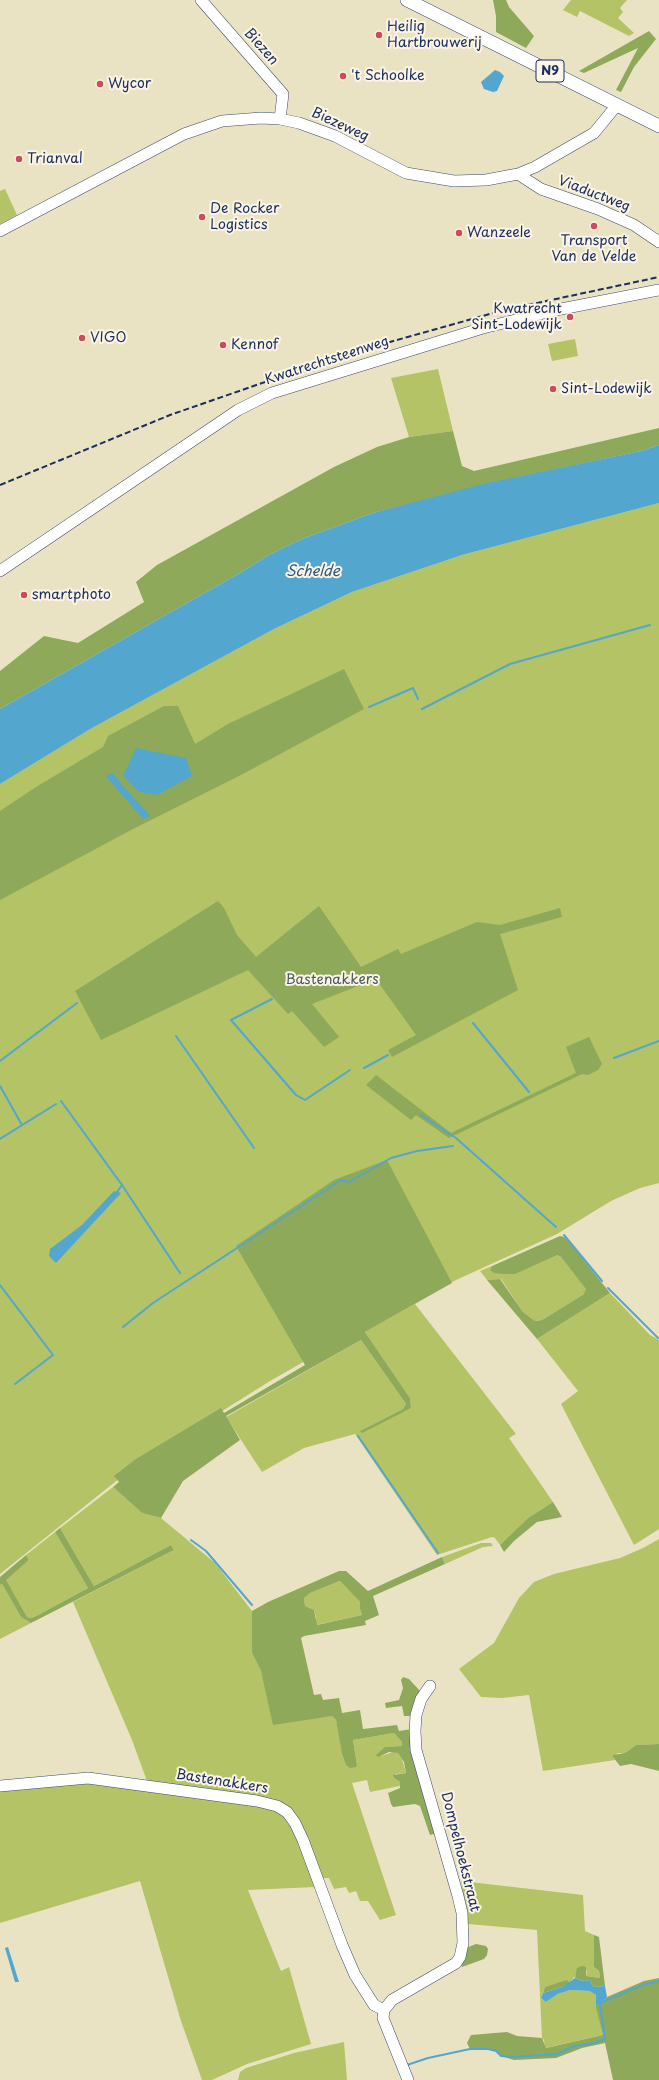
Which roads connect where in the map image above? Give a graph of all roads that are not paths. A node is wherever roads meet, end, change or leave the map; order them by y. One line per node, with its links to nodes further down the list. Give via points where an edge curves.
1 (201, 0): 4 (street, Biezen, via 283,94)
2 (407, 0): 3 (main road, N9)
3 (613, 103): 5 (main road, N9); 6 (street, Biezeweg, via 594,133)
4 (280, 119): 6 (street, Biezeweg, via 327,133 406,173 426,178 454,181 486,180); 7 (street, Biezeweg, via 232,120 210,124 184,134)
5 (659, 126)
6 (518, 174): 8 (street, Viaductweg, via 541,189 634,225)
7 (0, 231)
8 (659, 242)
9 (659, 290): 10 (street, Kwatrechtsteenweg, via 556,310 483,328 272,393 238,410)
10 (0, 571)
11 (430, 1686): 13 (street, Dompelhoekstraat, via 421,1699 416,1715 416,1750 462,1913 462,1950 456,1963 392,2000)
12 (0, 1786): 13 (street, Bastenakkers, via 88,1778 257,1801 277,1806 287,1812 300,1834 355,1975 374,2005)
13 (384, 2010): 14 (street, via 383,2018)
14 (408, 2080)

